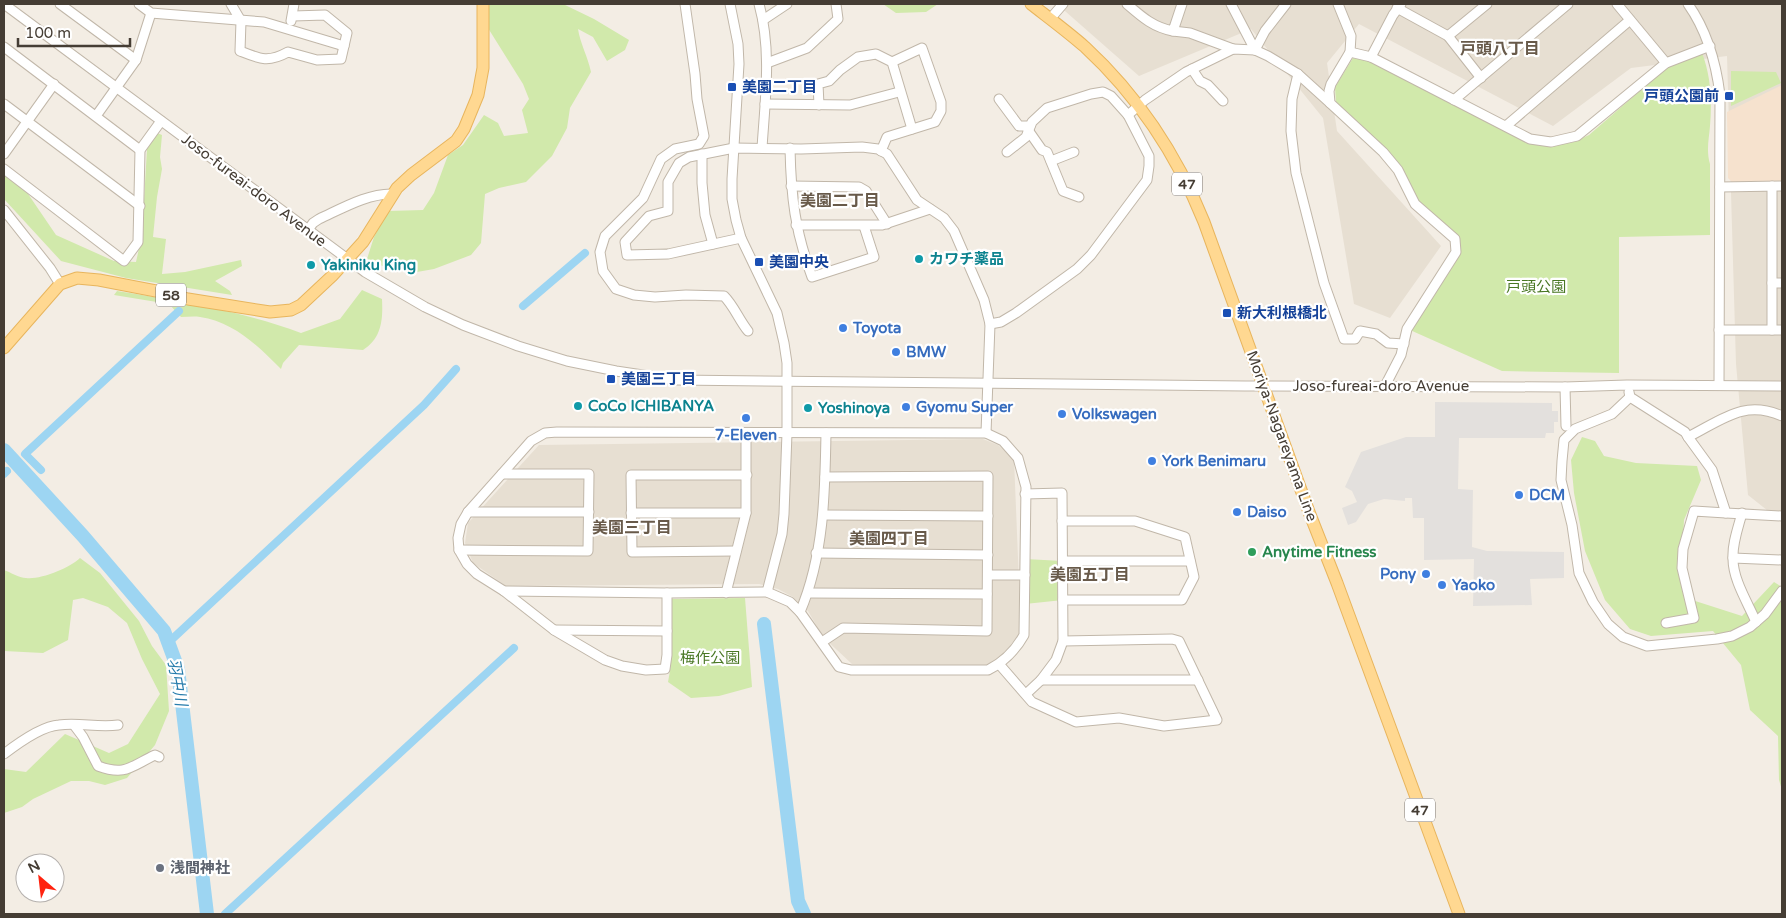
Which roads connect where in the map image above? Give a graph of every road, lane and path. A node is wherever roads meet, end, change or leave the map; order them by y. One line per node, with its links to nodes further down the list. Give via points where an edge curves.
1 (4, 4): 48 (street, Joso-fureai-doro Avenue)
2 (60, 4): 40 (street)
3 (139, 4): 24 (street)
4 (231, 4): 29 (street)
5 (294, 4): 25 (street)
6 (482, 4): 80 (main road, 58, via 483,68 478,95 464,129 456,140 410,175)
7 (685, 4): 101 (street, via 704,136 699,144 675,148 661,159 643,198 605,236 600,252 603,271 616,289 634,295 724,296)
8 (730, 4): 65 (street, via 740,64)
9 (759, 4): 27 (street)
10 (787, 4): 27 (street)
11 (836, 4): 42 (street, via 838,19 807,48)
12 (1031, 4): 26 (main road, Moriya-Nagareyama Line / 47)
13 (1063, 4): 26 (street)
14 (1127, 4): 31 (street, via 1160,29)
15 (1182, 4): 31 (street)
16 (1231, 4): 37 (street)
17 (1286, 4): 37 (street)
18 (1338, 4): 38 (street, via 1351,36)
19 (1487, 4): 32 (street)
20 (1568, 4): 46 (street)
21 (1617, 4): 28 (street)
22 (1688, 4): 34 (street)
23 (1399, 6): 32 (street); 39 (street)
24 (151, 13): 29 (street); 40 (street)
25 (293, 16): 30 (street); 33 (street, via 325,15 346,33)
26 (1050, 19): 57 (main road, Moriya-Nagareyama Line / 47, via 1096,58)
27 (764, 20): 42 (street)
28 (1630, 20): 43 (street); 62 (street)
29 (241, 21): 30 (street); 33 (street, via 240,52 260,60 275,59 288,52 316,60 341,59)
30 (288, 28): 33 (street)
31 (1173, 31): 36 (street, via 1190,33)
32 (1448, 36): 46 (street)
33 (344, 46)
34 (1710, 46): 43 (street); 79 (street, via 1720,95)
35 (4, 47): 47 (street)
36 (1233, 50): 37 (street); 44 (street)
37 (1255, 50): 45 (street)
38 (1350, 52): 39 (street); 53 (street, via 1331,84)
39 (1371, 57): 51 (street)
40 (136, 60): 48 (street)
41 (892, 62): 49 (street); 56 (street, via 876,54 858,57 829,81 818,84); 64 (street, via 922,48 941,102 941,111 935,122)
42 (768, 63): 55 (street)
43 (1666, 63): 62 (street, via 1577,136 1541,141)
44 (1192, 69): 52 (street, via 1200,81); 57 (street)
45 (1298, 74): 53 (street); 102 (street, via 1292,99 1291,131 1296,173 1324,283 1344,339 1354,339 1360,331 1376,334 1388,343)
46 (1481, 78): 51 (street)
47 (54, 84): 59 (street); 61 (street)
48 (116, 88): 59 (street); 60 (street, Joso-fureai-doro Avenue)
49 (900, 92): 56 (street, via 850,105); 64 (street)
50 (999, 100): 63 (street, via 1018,126)
51 (1454, 100): 62 (street)
52 (1223, 101)
53 (1330, 103): 102 (street, via 1383,152 1398,170 1415,204 1456,239 1456,252 1407,329)
54 (4, 104): 61 (street)
55 (765, 104): 56 (street); 66 (street)
56 (819, 105)
57 (1139, 105): 58 (street); 108 (main road, Moriya-Nagareyama Line / 47, via 1163,139 1194,197)
58 (1128, 115): 63 (street, via 1112,96 1103,92 1046,108); 97 (street, via 1149,156 1146,180 1077,269 1016,313)
59 (96, 116): 68 (street)
60 (161, 121): 68 (street); 88 (street, Joso-fureai-doro Avenue)
61 (27, 122): 72 (street); 82 (street)
62 (1506, 126)
63 (1029, 128): 70 (street, via 1026,136); 74 (street)
64 (912, 130): 69 (street, via 887,137)
65 (734, 148): 66 (street); 73 (street); 91 (street, via 732,199)
66 (762, 148): 67 (street)
67 (790, 148): 69 (street, via 862,147); 76 (street)
68 (140, 150): 82 (street)
69 (881, 151): 83 (street, via 887,154 917,200)
70 (1008, 152)
71 (1074, 152): 74 (street)
72 (4, 154)
73 (702, 154): 92 (street, via 705,215); 92 (street, via 679,163 668,182 668,211 649,216 625,242 627,255 668,254)
74 (1051, 161): 81 (street, via 1063,191)
75 (4, 169): 82 (street, via 124,261 138,242)
76 (791, 186): 85 (street, via 859,187 866,191); 86 (street)
77 (1772, 186): 78 (street); 79 (street); 89 (street)
78 (1782, 186)
79 (1720, 187): 98 (street)
80 (393, 194): 88 (street, via 368,198 327,215); 93 (main road, 58)
81 (1079, 197)
82 (140, 206)
83 (930, 209): 85 (street); 97 (street, via 944,218 954,231 984,300)
84 (4, 210): 96 (street)
85 (886, 224): 87 (street)
86 (796, 225): 87 (street); 87 (street, via 812,277 874,257)
87 (864, 226)
88 (308, 230): 93 (street, Joso-fureai-doro Avenue)
89 (1772, 233): 90 (street); 94 (street)
90 (1782, 233)
91 (742, 238): 92 (street); 104 (street, via 777,313 784,343)
92 (713, 244)
93 (347, 260): 96 (main road, 58, via 301,305 279,312 188,299 99,280 77,278); 104 (street, Joso-fureai-doro Avenue, via 404,295 463,325 567,361 676,380)
94 (1772, 283): 95 (street); 99 (street)
95 (1782, 283)
96 (60, 284): 103 (main road)
97 (990, 324): 105 (street)
98 (1720, 330): 99 (street); 107 (street)
99 (1772, 330): 100 (street)
100 (1782, 330)
101 (748, 331)
102 (1404, 344): 109 (street)
103 (4, 348)
104 (787, 381): 105 (street, Joso-fureai-doro Avenue); 116 (street)
105 (988, 382): 108 (street, Joso-fureai-doro Avenue); 118 (street)
106 (1627, 385): 107 (street, Joso-fureai-doro Avenue); 111 (street, Joso-fureai-doro Avenue); 112 (street)
107 (1718, 385): 110 (street, Joso-fureai-doro Avenue)
108 (1264, 386): 109 (street, Joso-fureai-doro Avenue); 167 (main road, Moriya-Nagareyama Line / 47)
109 (1385, 386): 111 (street, Joso-fureai-doro Avenue)
110 (1782, 386)
111 (1565, 387): 114 (street)
112 (1630, 397): 119 (street); 153 (street, via 1612,414 1576,429 1564,440 1560,480 1572,525 1579,574 1593,602 1608,624 1623,636 1647,646 1732,636)
113 (1782, 416): 119 (street, via 1757,408 1737,412)
114 (1566, 426)
115 (746, 433): 116 (street); 120 (street, via 546,433 523,448); 121 (street)
116 (787, 433): 117 (street); 146 (street, via 782,534)
117 (826, 433): 118 (street); 122 (street)
118 (986, 433): 123 (street, via 1003,441 1018,458)
119 (1688, 437): 127 (street, via 1712,470)
120 (502, 474): 124 (street); 125 (street, via 589,474)
121 (747, 475): 126 (street, via 631,475); 129 (street)
122 (825, 477): 130 (street); 131 (street, via 988,476)
123 (1026, 494): 133 (street, via 1062,493); 142 (street)
124 (468, 512): 125 (street); 134 (street, via 458,538)
125 (589, 512): 134 (street, via 588,551)
126 (631, 513): 129 (street); 135 (street, via 632,552)
127 (1726, 513): 128 (street); 154 (street, via 1694,511 1682,568 1694,618)
128 (1742, 513): 132 (street); 138 (street)
129 (746, 514): 135 (street)
130 (823, 515): 131 (street); 136 (street)
131 (988, 516): 137 (street)
132 (1782, 516)
133 (1062, 521): 140 (street); 141 (street, via 1135,520 1185,537)
134 (460, 550): 144 (street, via 467,564)
135 (736, 552): 148 (street)
136 (816, 553): 137 (street); 149 (street)
137 (988, 555): 143 (street)
138 (1733, 558): 139 (street); 153 (street, via 1735,573)
139 (1782, 560)
140 (1062, 561): 141 (street); 151 (street)
141 (1190, 561): 151 (street, via 1194,577 1182,600)
142 (1025, 575): 143 (street); 159 (street, via 1024,635)
143 (988, 576): 150 (street)
144 (504, 591): 147 (street); 155 (street)
145 (1782, 591): 153 (street)
146 (767, 592): 148 (street); 152 (street, via 790,602)
147 (667, 593): 148 (street); 156 (street)
148 (726, 593)
149 (808, 593): 150 (street); 152 (street)
150 (988, 594): 158 (street, via 987,631 843,628)
151 (1063, 600): 157 (street)
152 (800, 612): 158 (street)
153 (1756, 622)
154 (1666, 623)
155 (554, 630): 156 (street); 156 (street, via 605,660 646,670 665,669)
156 (667, 631)
157 (1063, 641): 160 (street, via 1056,660); 161 (street, via 1179,641)
158 (822, 642): 159 (street, via 839,667 851,670 988,670)
159 (999, 664): 162 (street)
160 (1041, 680): 161 (street); 162 (street)
161 (1198, 680): 162 (street, via 1217,720 1164,726 1119,718 1076,722 1032,702)
162 (1026, 694)
163 (118, 724): 164 (street, via 104,727)
164 (74, 725): 165 (street, via 58,725 44,730); 166 (street, via 98,766 121,771 154,755)
165 (4, 754)
166 (159, 757)
167 (1460, 914)

